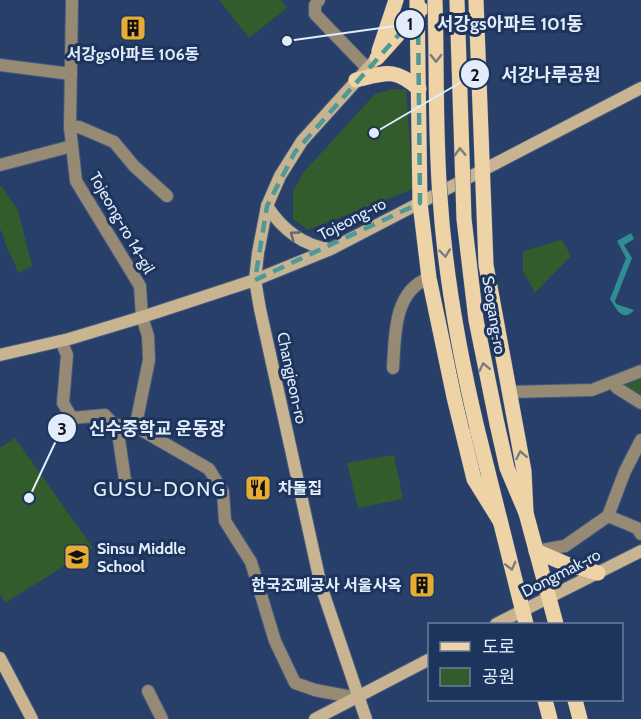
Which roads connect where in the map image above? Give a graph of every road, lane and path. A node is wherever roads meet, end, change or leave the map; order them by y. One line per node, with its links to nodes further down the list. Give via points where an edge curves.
1 (72, 0): 11 (street, Tojeong-ro 14-gil)
2 (319, 0): 9 (street, via 315,14)
3 (396, 0): 9 (main road)
4 (428, 0): 8 (main road)
5 (435, 0): 39 (main road, one-way to 39, bridge, via 440,196 446,260 463,370)
6 (457, 0): 37 (main road, Seogang-ro, one-way to 6, bridge, via 507,468 476,320 464,219)
7 (476, 0): 18 (main road)
8 (418, 6): 9 (main road); 14 (main road)
9 (372, 63): 12 (main road, Changjeon-ro)
10 (0, 65): 11 (street)
11 (71, 74): 15 (street, Tojeong-ro 14-gil)
12 (356, 80): 14 (main road, via 395,73); 21 (main road, Changjeon-ro, via 302,141)
13 (641, 88): 18 (main road, Tojeong-ro)
14 (419, 89): 20 (main road)
15 (70, 127): 16 (street, Tojeong-ro 14-gil); 19 (street, via 114,142)
16 (72, 146): 17 (street); 25 (street, Tojeong-ro 14-gil, via 76,181 140,286)
17 (0, 165)
18 (481, 171): 20 (main road, Tojeong-ro); 31 (main road, via 486,265)
19 (167, 196)
20 (420, 203): 22 (main road, Tojeong-ro); 23 (main road)
21 (267, 206): 22 (main road, one-way to 21, via 292,235); 24 (main road, Changjeon-ro)
22 (331, 249): 24 (main road, Tojeong-ro)
23 (429, 278): 28 (street, via 411,289 402,305 395,328); 39 (main road, via 474,478)
24 (255, 280): 25 (main road, Tojeong-ro); 51 (main road, Changjeon-ro, via 321,586)
25 (142, 317): 26 (main road, Tojeong-ro); 33 (street, Tojeong-ro 14-gil, via 149,360 136,419)
26 (61, 341): 27 (main road, Tojeong-ro); 34 (street, via 67,355 63,403 72,418 105,415)
27 (0, 356)
28 (393, 368)
29 (641, 371): 30 (street)
30 (613, 382): 31 (street, via 592,390); 32 (street)
31 (509, 392): 37 (main road, one-way to 31, via 524,471)
32 (641, 403)
33 (139, 424): 34 (street); 51 (street, via 143,431 209,469 223,492 225,521 251,562 275,641 295,683)
34 (117, 426): 36 (street, via 125,480)
35 (641, 440): 38 (street)
36 (130, 488)
37 (526, 513): 41 (main road, Seogang-ro)
38 (608, 516): 40 (street, via 637,528); 41 (street, Dongmak-ro, via 566,546)
39 (500, 521): 45 (main road, one-way to 45)
40 (641, 534)
41 (537, 551): 43 (main road); 44 (main road, Seogang-ro)
42 (641, 551): 43 (main road, Dongmak-ro)
43 (598, 573): 44 (main road, Dongmak-ro)
44 (549, 598): 45 (main road, Dongmak-ro); 47 (main road, Seogang-ro)
45 (524, 618): 46 (main road, Dongmak-ro)
46 (501, 623)
47 (556, 623)
48 (0, 658): 54 (main road)
49 (428, 660): 51 (main road)
50 (148, 691): 55 (street)
51 (357, 698): 56 (main road); 57 (main road, Changjeon-ro)
52 (546, 701): 58 (main road)
53 (576, 701): 59 (main road)
54 (32, 719)
55 (162, 719)
56 (315, 719)
57 (366, 719)
58 (550, 719)
59 (580, 719)

